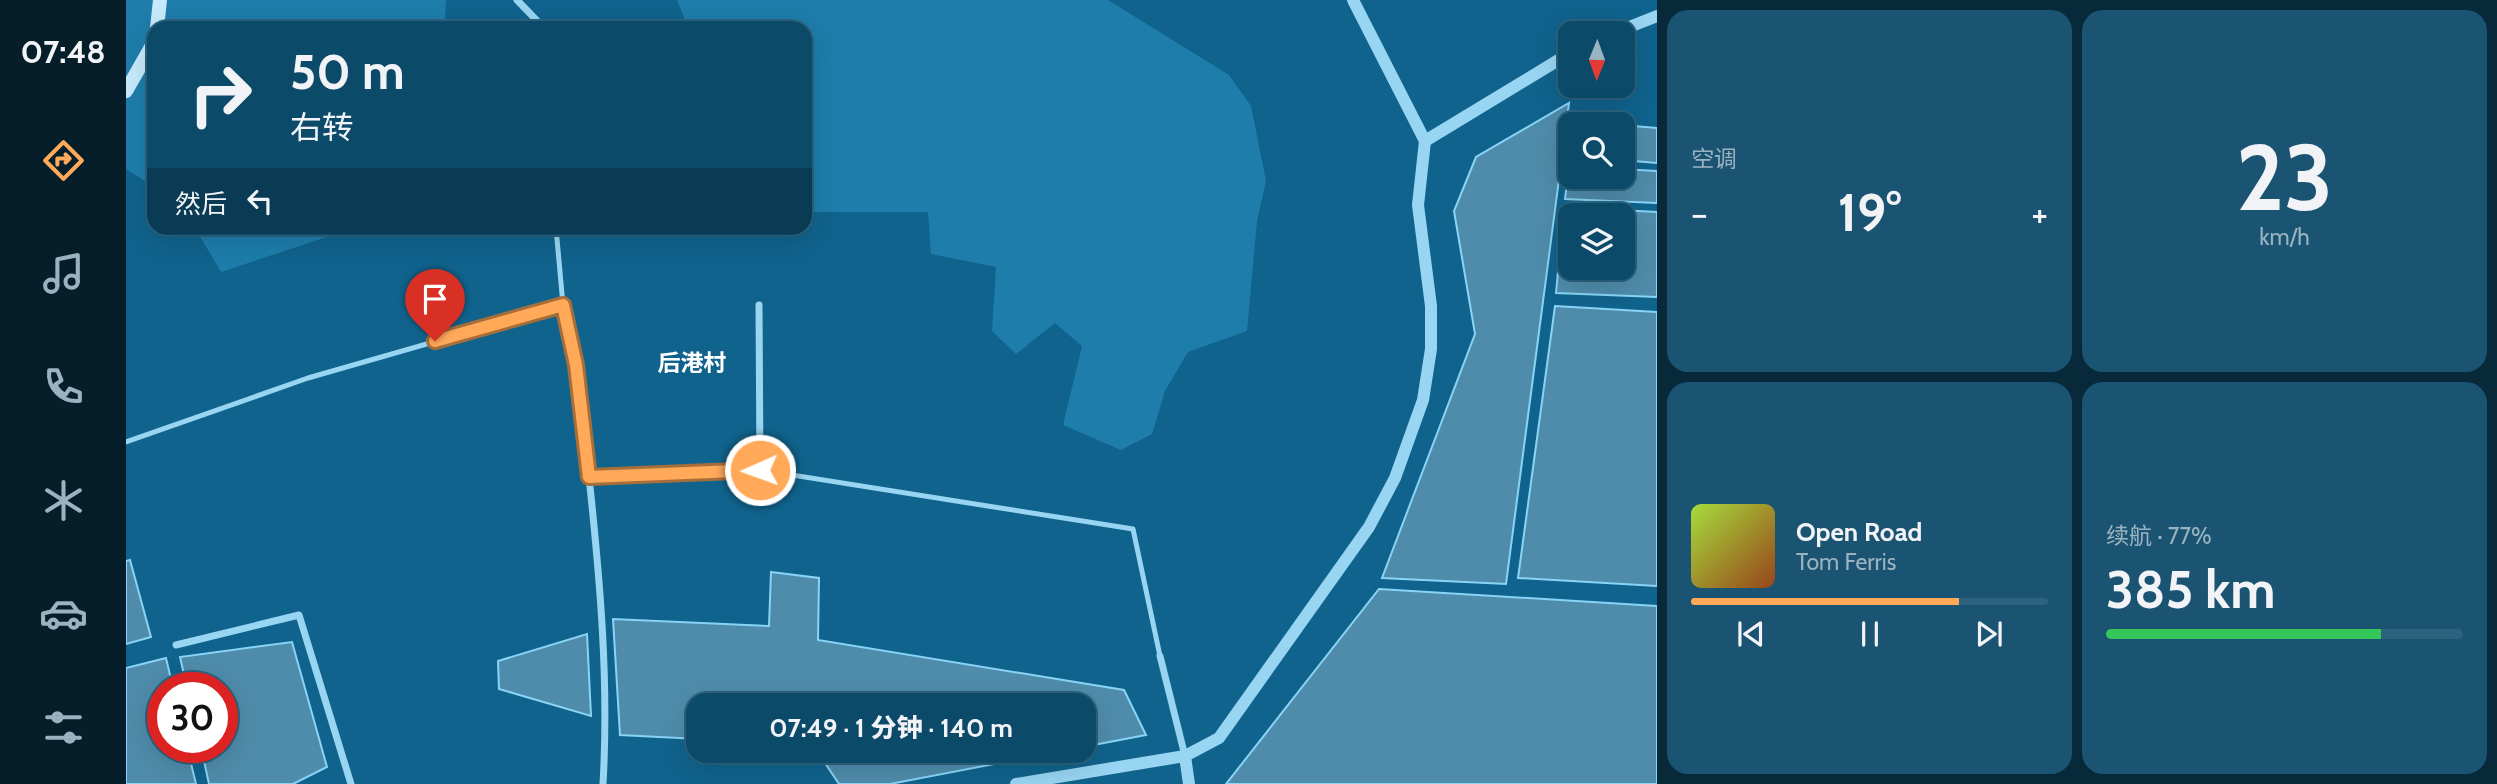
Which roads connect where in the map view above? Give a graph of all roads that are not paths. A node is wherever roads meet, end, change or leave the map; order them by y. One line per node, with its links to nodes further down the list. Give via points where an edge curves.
1 (160, 0): 5 (main road)
2 (517, 0): 6 (street)
3 (1353, 0): 11 (street)
4 (1657, 16): 7 (street)
5 (158, 21)
6 (537, 21)
7 (1635, 25)
8 (147, 54): 10 (main road)
9 (1558, 60): 11 (street)
10 (126, 90)
11 (1426, 141): 20 (street, via 1418,205 1431,306 1431,349 1423,400 1395,478 1369,527 1219,738)
12 (557, 235): 13 (lane)
13 (563, 305): 15 (lane, via 308,378); 17 (lane, via 576,365)
14 (758, 305): 16 (street)
15 (126, 442)
16 (760, 470): 17 (street); 19 (lane, via 1133,529)
17 (589, 477): 22 (street, via 603,607)
18 (176, 645): 21 (street, via 299,615)
19 (1160, 656): 20 (street)
20 (1185, 756): 23 (street); 24 (street)
21 (351, 784)
22 (603, 784)
23 (1016, 784)
24 (1189, 784)

